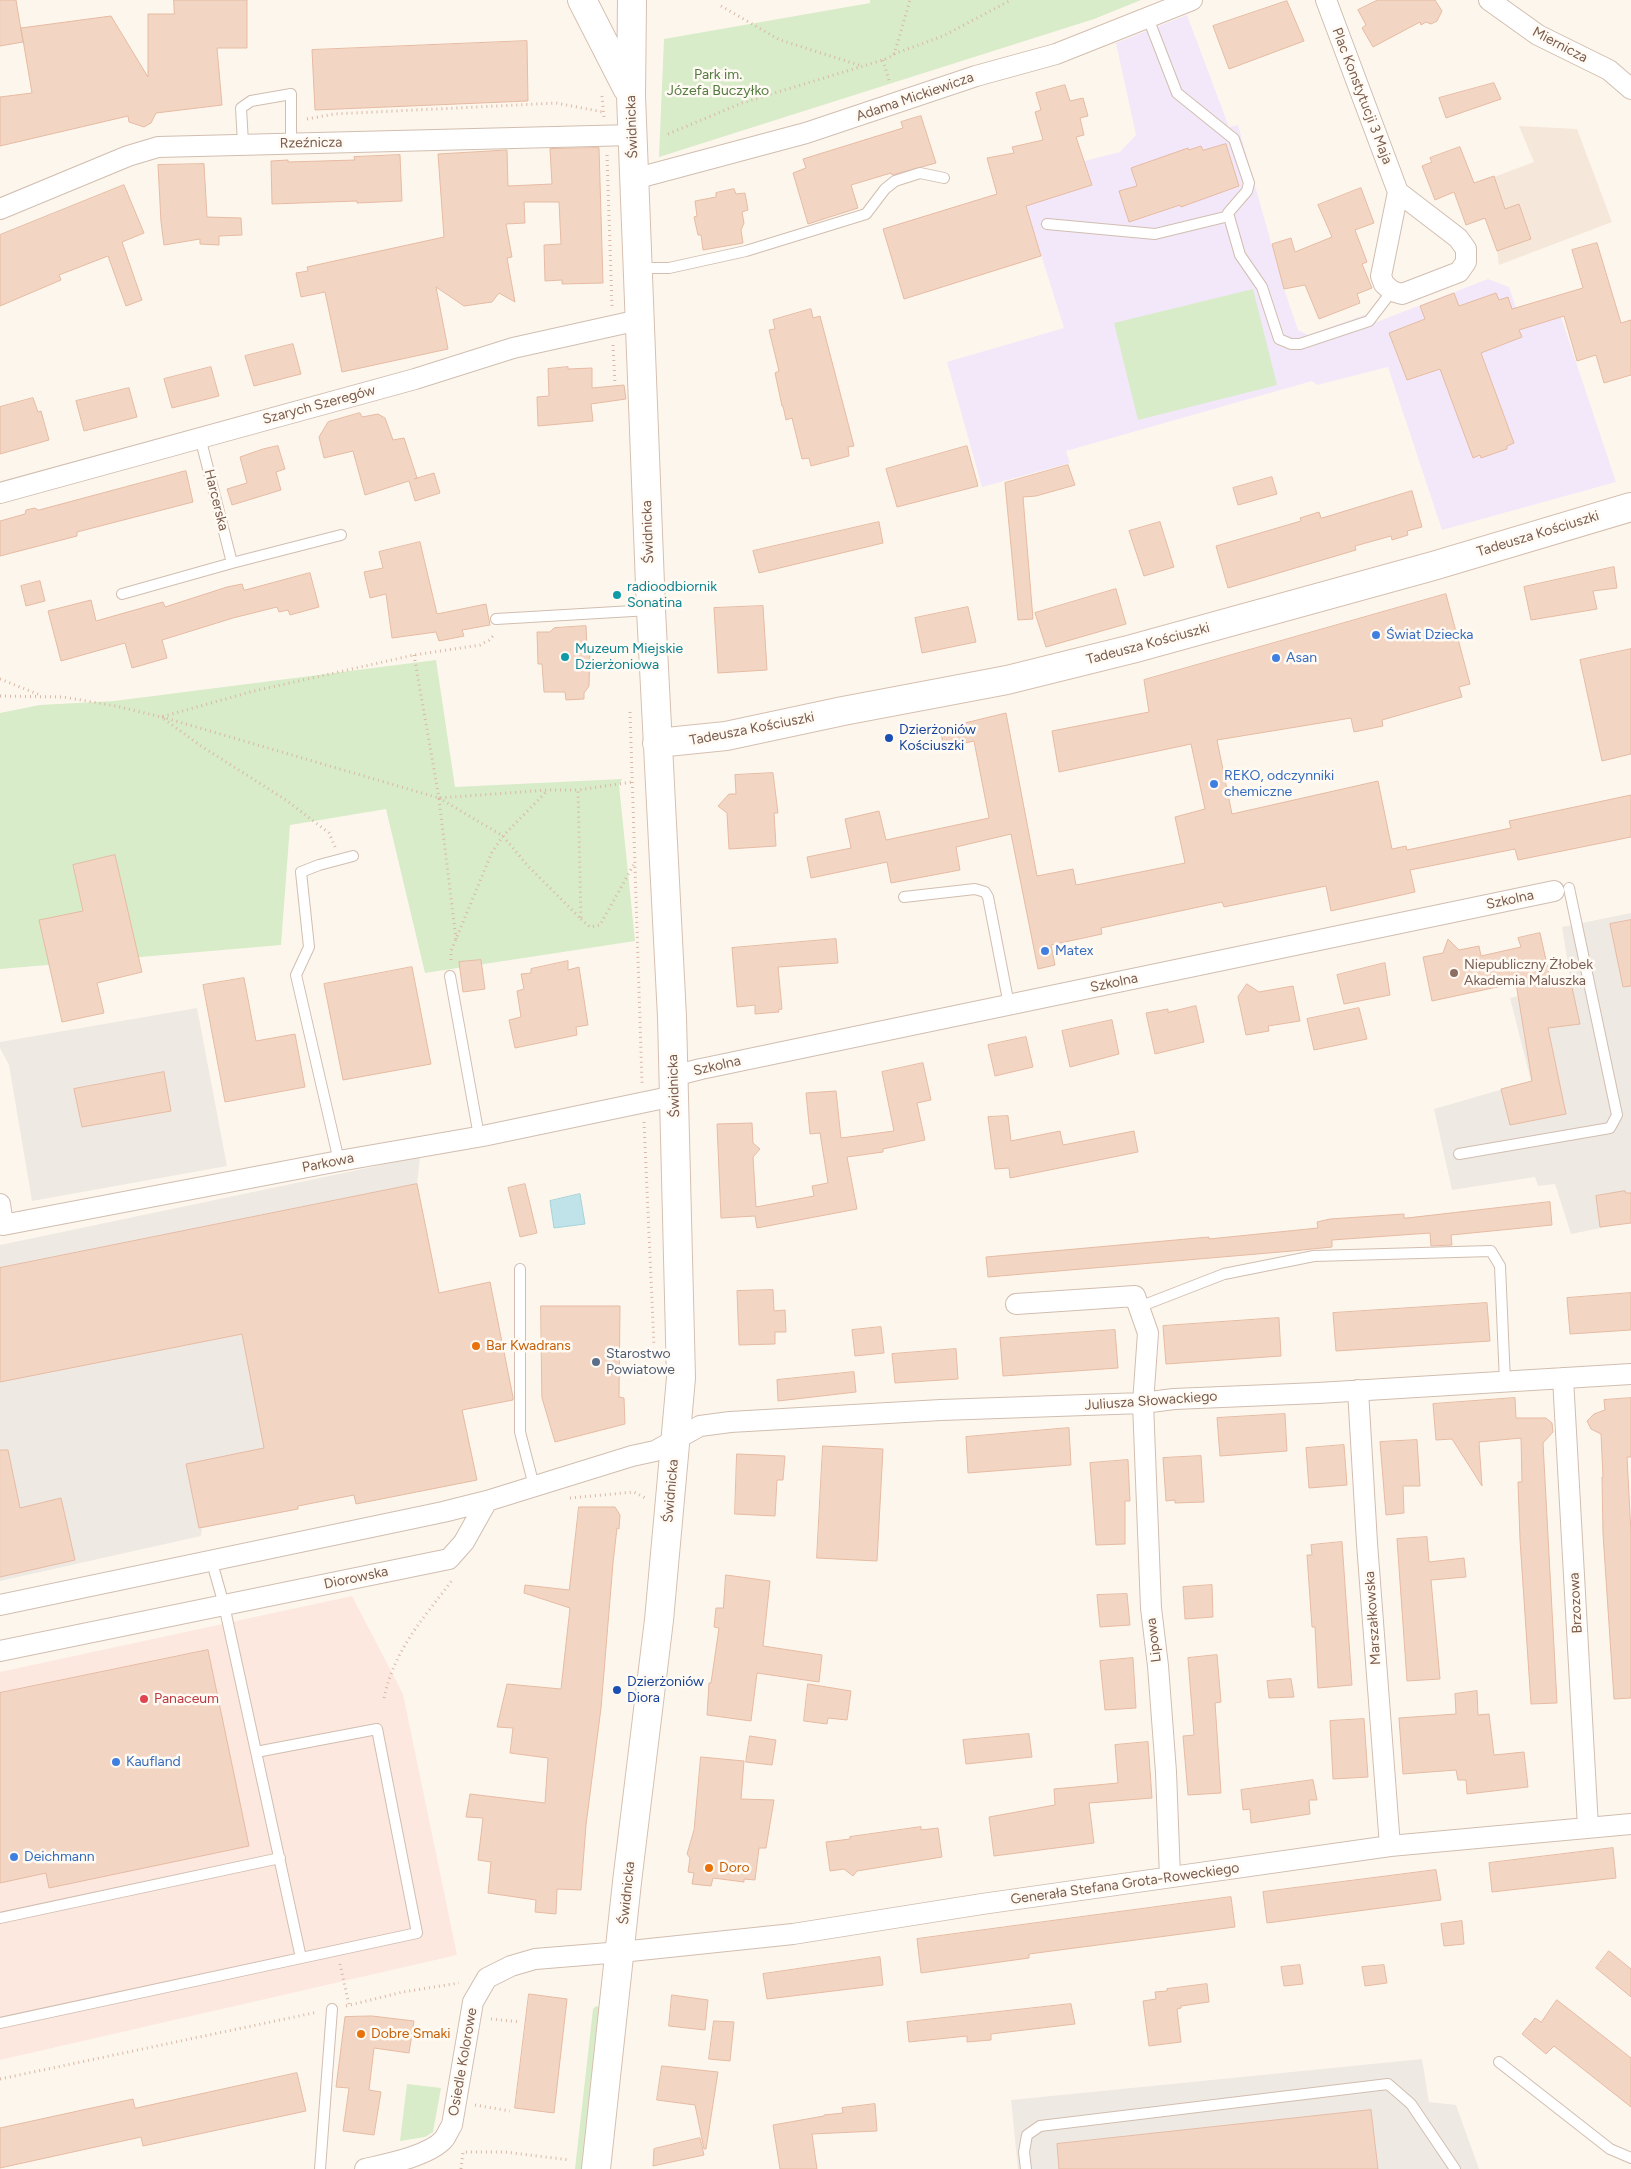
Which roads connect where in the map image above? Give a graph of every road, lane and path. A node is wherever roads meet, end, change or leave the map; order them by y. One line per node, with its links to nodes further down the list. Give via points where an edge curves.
1 (582, 0): 13 (street)
2 (632, 0): 13 (street, Świdnicka)
3 (910, 0): 10 (path)
4 (1011, 0): 10 (path, via 943,36)
5 (1192, 0): 9 (street, Adama Mickiewicza)
6 (1326, 0): 23 (street, Plac Konstytucji 3 Maja)
7 (1489, 0): 12 (street, Miernicza, via 1538,35 1609,70)
8 (721, 6): 11 (path, via 780,40)
9 (1148, 18): 22 (street, Adama Mickiewicza, via 1056,54 976,76 806,133); 25 (lane, via 1177,93 1234,138 1249,182 1247,191 1228,213)
10 (894, 55): 11 (path)
11 (863, 66): 16 (path, via 742,103)
12 (1631, 89)
13 (631, 96): 17 (street, Świdnicka)
14 (603, 112): 15 (path, via 556,103 334,114)
15 (304, 119)
16 (668, 134)
17 (633, 135): 19 (street, Rzeźnicza); 22 (street, Świdnicka)
18 (243, 143): 19 (street, Rzeźnicza); 19 (lane, via 241,108 251,101 292,94); 24 (street, Rzeźnicza, via 158,147 128,156)
19 (290, 144)
20 (606, 153): 29 (path)
21 (944, 178): 27 (lane, via 920,173 895,181 866,214 746,251 669,268)
22 (634, 179): 27 (street, Świdnicka)
23 (1398, 192): 28 (street, via 1381,276); 28 (street, via 1458,238 1466,248 1466,262 1460,272 1402,294)
24 (0, 209)
25 (1229, 216): 26 (lane, via 1154,234); 28 (lane, via 1240,255 1262,287 1279,339 1300,344 1368,321)
26 (1046, 224)
27 (638, 268): 30 (street, Świdnicka)
28 (1392, 291)
29 (612, 315)
30 (640, 320): 31 (street, Szarych Szeregów, via 513,348 415,379); 37 (street, Świdnicka)
31 (200, 437): 32 (street, Szarych Szeregów); 35 (lane, Harcerska)
32 (0, 493)
33 (1631, 507): 45 (street, Tadeusza Kościuszki, via 1211,628 1007,680 711,739)
34 (341, 535): 35 (lane)
35 (232, 563): 36 (lane)
36 (122, 594)
37 (651, 610): 38 (lane); 45 (street, Świdnicka)
38 (496, 619): 39 (path, via 494,635 480,645)
39 (414, 654): 44 (path, via 254,691); 49 (path)
40 (0, 679): 42 (path)
41 (0, 696): 42 (path)
42 (42, 697): 44 (path, via 63,697)
43 (630, 709): 46 (path)
44 (161, 717): 49 (path); 52 (path, via 329,832)
45 (657, 743): 61 (street, Świdnicka)
46 (632, 782): 48 (path); 53 (path)
47 (548, 790): 48 (path); 49 (path); 50 (path)
48 (578, 790): 56 (path)
49 (439, 798): 50 (path); 57 (path)
50 (503, 836): 56 (path); 57 (path, via 492,852)
51 (353, 856): 52 (lane)
52 (340, 860): 65 (lane, via 301,872 309,946 296,975)
53 (635, 863): 56 (path, via 600,925 590,927); 60 (path)
54 (1562, 889): 59 (street, Szkolna); 64 (lane, via 1617,1115 1610,1128)
55 (904, 897): 59 (lane, via 975,889 985,892)
56 (581, 919)
57 (456, 940): 58 (path, via 451,951)
58 (450, 976): 63 (lane)
59 (1009, 1004): 61 (street, Szkolna, via 701,1069)
60 (642, 1084)
61 (674, 1086): 63 (street, Parkowa); 77 (street, Świdnicka, via 681,1378)
62 (644, 1116): 71 (path)
63 (479, 1136): 65 (street, Parkowa)
64 (1459, 1154)
65 (339, 1161): 67 (street, Parkowa)
66 (0, 1204): 67 (street, Parkowa)
67 (2, 1225)
68 (520, 1269): 78 (lane, via 520,1432)
69 (1016, 1304): 70 (street, via 1135,1296)
70 (1139, 1307): 74 (lane, via 1224,1274 1314,1256 1491,1251 1500,1266); 76 (street, Lipowa, via 1148,1333)
71 (652, 1318)
72 (1631, 1374): 73 (street, Juliusza Słowackiego)
73 (1563, 1378): 74 (street, Juliusza Słowackiego); 90 (street, Brzozowa)
74 (1505, 1382): 75 (street, Juliusza Słowackiego)
75 (1358, 1390): 76 (street, Juliusza Słowackiego, via 1174,1399); 91 (street, Marszałkowska)
76 (1142, 1404): 77 (street, Juliusza Słowackiego, via 941,1410 730,1422 700,1426); 93 (street, Lipowa, via 1151,1608 1158,1666)
77 (676, 1441): 78 (street, via 655,1451); 96 (street, Świdnicka)
78 (534, 1486): 79 (street)
79 (487, 1501): 80 (street); 81 (street, Diorowska)
80 (443, 1512): 81 (street, via 461,1528); 82 (street)
81 (464, 1542): 85 (street, Diorowska, via 449,1559)
82 (211, 1559): 84 (street); 85 (lane)
83 (457, 1574): 87 (path, via 409,1637 391,1674)
84 (0, 1605)
85 (224, 1605): 86 (street, Diorowska); 88 (lane)
86 (0, 1651)
87 (384, 1698)
88 (256, 1752): 92 (lane); 95 (lane, via 376,1729 417,1933)
89 (1631, 1824): 90 (street, Generała Stefana Grota-Roweckiego)
90 (1588, 1828): 91 (street, Generała Stefana Grota-Roweckiego)
91 (1390, 1846): 93 (street, Generała Stefana Grota-Roweckiego)
92 (280, 1858): 94 (lane); 97 (lane)
93 (1170, 1877): 96 (street, Generała Stefana Grota-Roweckiego, via 793,1934)
94 (0, 1918)
95 (337, 1951): 97 (lane); 99 (path)
96 (621, 1952): 98 (street, via 535,1958); 113 (street, Świdnicka)
97 (301, 1958): 101 (lane)
98 (487, 1978): 99 (path); 111 (street, Osiedle Kolorowe, via 472,2002 452,2125 444,2139 430,2149)
99 (349, 2005): 100 (path)
100 (332, 2009): 103 (path); 110 (lane)
101 (0, 2023)
102 (1498, 2062): 108 (lane, via 1610,2148)
103 (0, 2079)
104 (468, 2104): 105 (path)
105 (510, 2111)
106 (464, 2143): 107 (path)
107 (463, 2152): 109 (path, via 505,2152); 112 (path)
108 (1631, 2158)
109 (570, 2160)
110 (320, 2169)
111 (365, 2169)
112 (461, 2169)
113 (596, 2169)
114 (1026, 2169): 115 (lane, via 1026,2135 1040,2126 1388,2084 1411,2104)
115 (1455, 2169)

